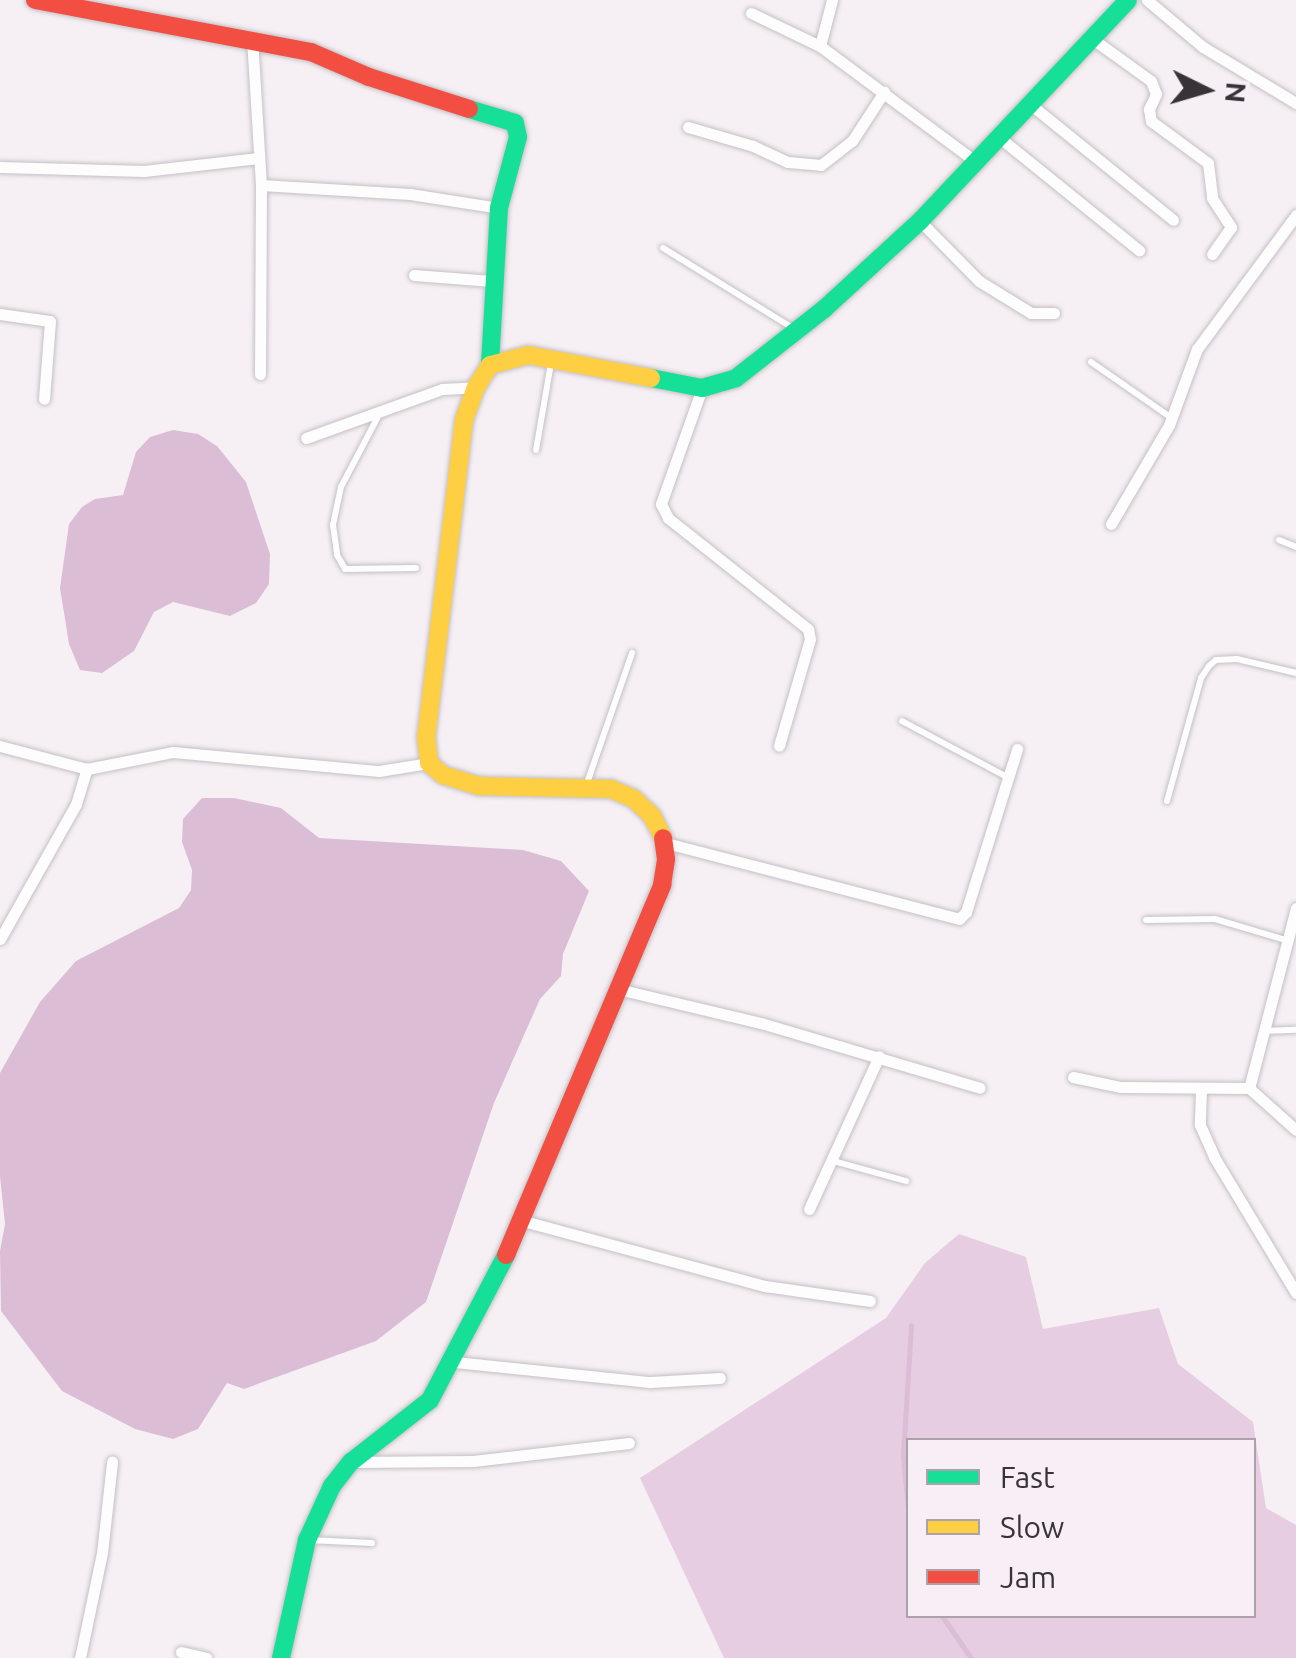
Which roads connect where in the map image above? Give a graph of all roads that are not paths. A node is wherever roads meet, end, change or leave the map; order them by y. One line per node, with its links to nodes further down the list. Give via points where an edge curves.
1 (35, 0): 6 (street)
2 (832, 0): 8 (street)
3 (1128, 0): 7 (street)
4 (1147, 0): 10 (street, via 1203,47)
5 (751, 12): 8 (street)
6 (252, 38): 14 (street); 18 (street, via 312,52 515,123 518,137)
7 (1090, 38): 11 (street); 24 (street, via 1151,81 1151,121 1208,163 1212,198 1231,227)
8 (820, 46): 9 (street)
9 (884, 92): 12 (street, via 852,141 821,165 788,162); 15 (street)
10 (1296, 103)
11 (1030, 104): 13 (street); 20 (street)
12 (688, 127)
13 (1000, 138): 15 (street); 23 (street)
14 (258, 158): 16 (street, via 144,171); 17 (street)
15 (975, 161): 21 (street)
16 (0, 167)
17 (261, 185): 18 (street, via 410,194); 33 (street)
18 (498, 208): 26 (street)
19 (1296, 214): 38 (street, via 1196,349)
20 (1173, 220)
21 (920, 221): 28 (street, via 978,280 1031,313); 29 (street)
22 (663, 248): 29 (lane)
23 (1139, 250)
24 (1212, 254)
25 (414, 275): 26 (street)
26 (492, 281): 32 (street)
27 (0, 314): 36 (street, via 50,321)
28 (1054, 314)
29 (798, 331): 35 (street, via 736,378)
30 (552, 356): 32 (street, via 507,357); 35 (street); 40 (lane)
31 (1092, 362): 38 (lane)
32 (490, 365): 34 (street)
33 (260, 374)
34 (476, 387): 37 (street, via 442,388); 51 (street, via 464,420 452,507 427,722)
35 (702, 388): 49 (street, via 662,504 668,518 808,629)
36 (44, 398)
37 (382, 410): 39 (street); 44 (lane, via 341,487 333,525 337,555 344,569)
38 (1172, 418): 41 (street)
39 (306, 438)
40 (536, 450)
41 (1111, 524)
42 (1279, 540): 43 (lane)
43 (1296, 547)
44 (416, 568)
45 (632, 653): 54 (lane)
46 (1296, 673): 55 (lane, via 1238,660 1209,666)
47 (902, 721): 53 (lane)
48 (0, 746): 52 (street)
49 (779, 746)
50 (1017, 749): 53 (street)
51 (429, 764): 52 (street, via 379,771 173,752); 54 (street, via 478,786)
52 (87, 769): 59 (street, via 76,804)
53 (1008, 778): 56 (street, via 966,912 957,920)
54 (586, 787): 56 (street, via 634,799)
55 (1167, 800)
56 (666, 842): 61 (street, via 662,886)
57 (1296, 908): 60 (street)
58 (1146, 920): 60 (lane, via 1216,919)
59 (0, 939)
60 (1286, 940): 63 (street)
61 (618, 989): 64 (street); 73 (street)
62 (1296, 1030): 63 (lane)
63 (1262, 1031): 67 (street)
64 (879, 1056): 66 (street); 70 (street)
65 (1073, 1077): 68 (street)
66 (980, 1088)
67 (1249, 1088): 68 (street); 69 (street)
68 (1201, 1090): 74 (street, via 1200,1125 1214,1157)
69 (1296, 1130)
70 (832, 1160): 71 (lane); 72 (street)
71 (906, 1181)
72 (810, 1210)
73 (520, 1220): 75 (street, via 765,1286); 76 (street)
74 (1296, 1292)
75 (870, 1300)
76 (455, 1362): 77 (street, via 650,1382); 80 (street, via 430,1400)
77 (720, 1378)
78 (630, 1444): 80 (street, via 473,1461)
79 (112, 1462): 84 (street)
80 (350, 1462): 81 (street)
81 (307, 1540): 82 (lane); 86 (street)
82 (372, 1543)
83 (181, 1652): 85 (street)
84 (80, 1658)
85 (206, 1658)
86 (281, 1658)

